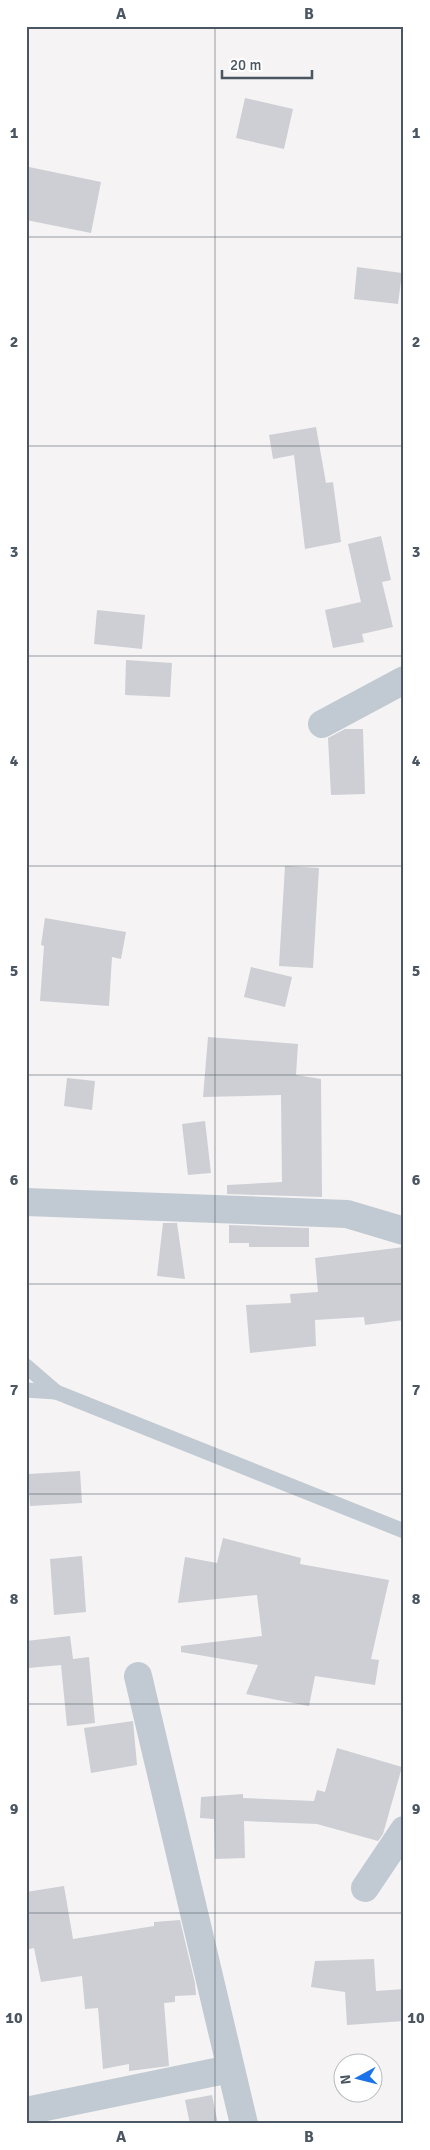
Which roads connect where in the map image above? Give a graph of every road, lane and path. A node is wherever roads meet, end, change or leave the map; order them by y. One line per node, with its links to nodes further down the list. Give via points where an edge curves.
1 (404, 680): 2 (street)
2 (322, 724)
3 (26, 1202): 4 (street, via 348,1214)
4 (404, 1231)
5 (26, 1366): 7 (lane)
6 (26, 1390): 7 (lane)
7 (56, 1392): 8 (lane)
8 (404, 1531)
9 (138, 1676): 12 (street)
10 (404, 1830): 11 (street)
11 (365, 1888)
12 (230, 2069): 13 (street); 14 (street)
13 (26, 2112)
14 (244, 2124)

